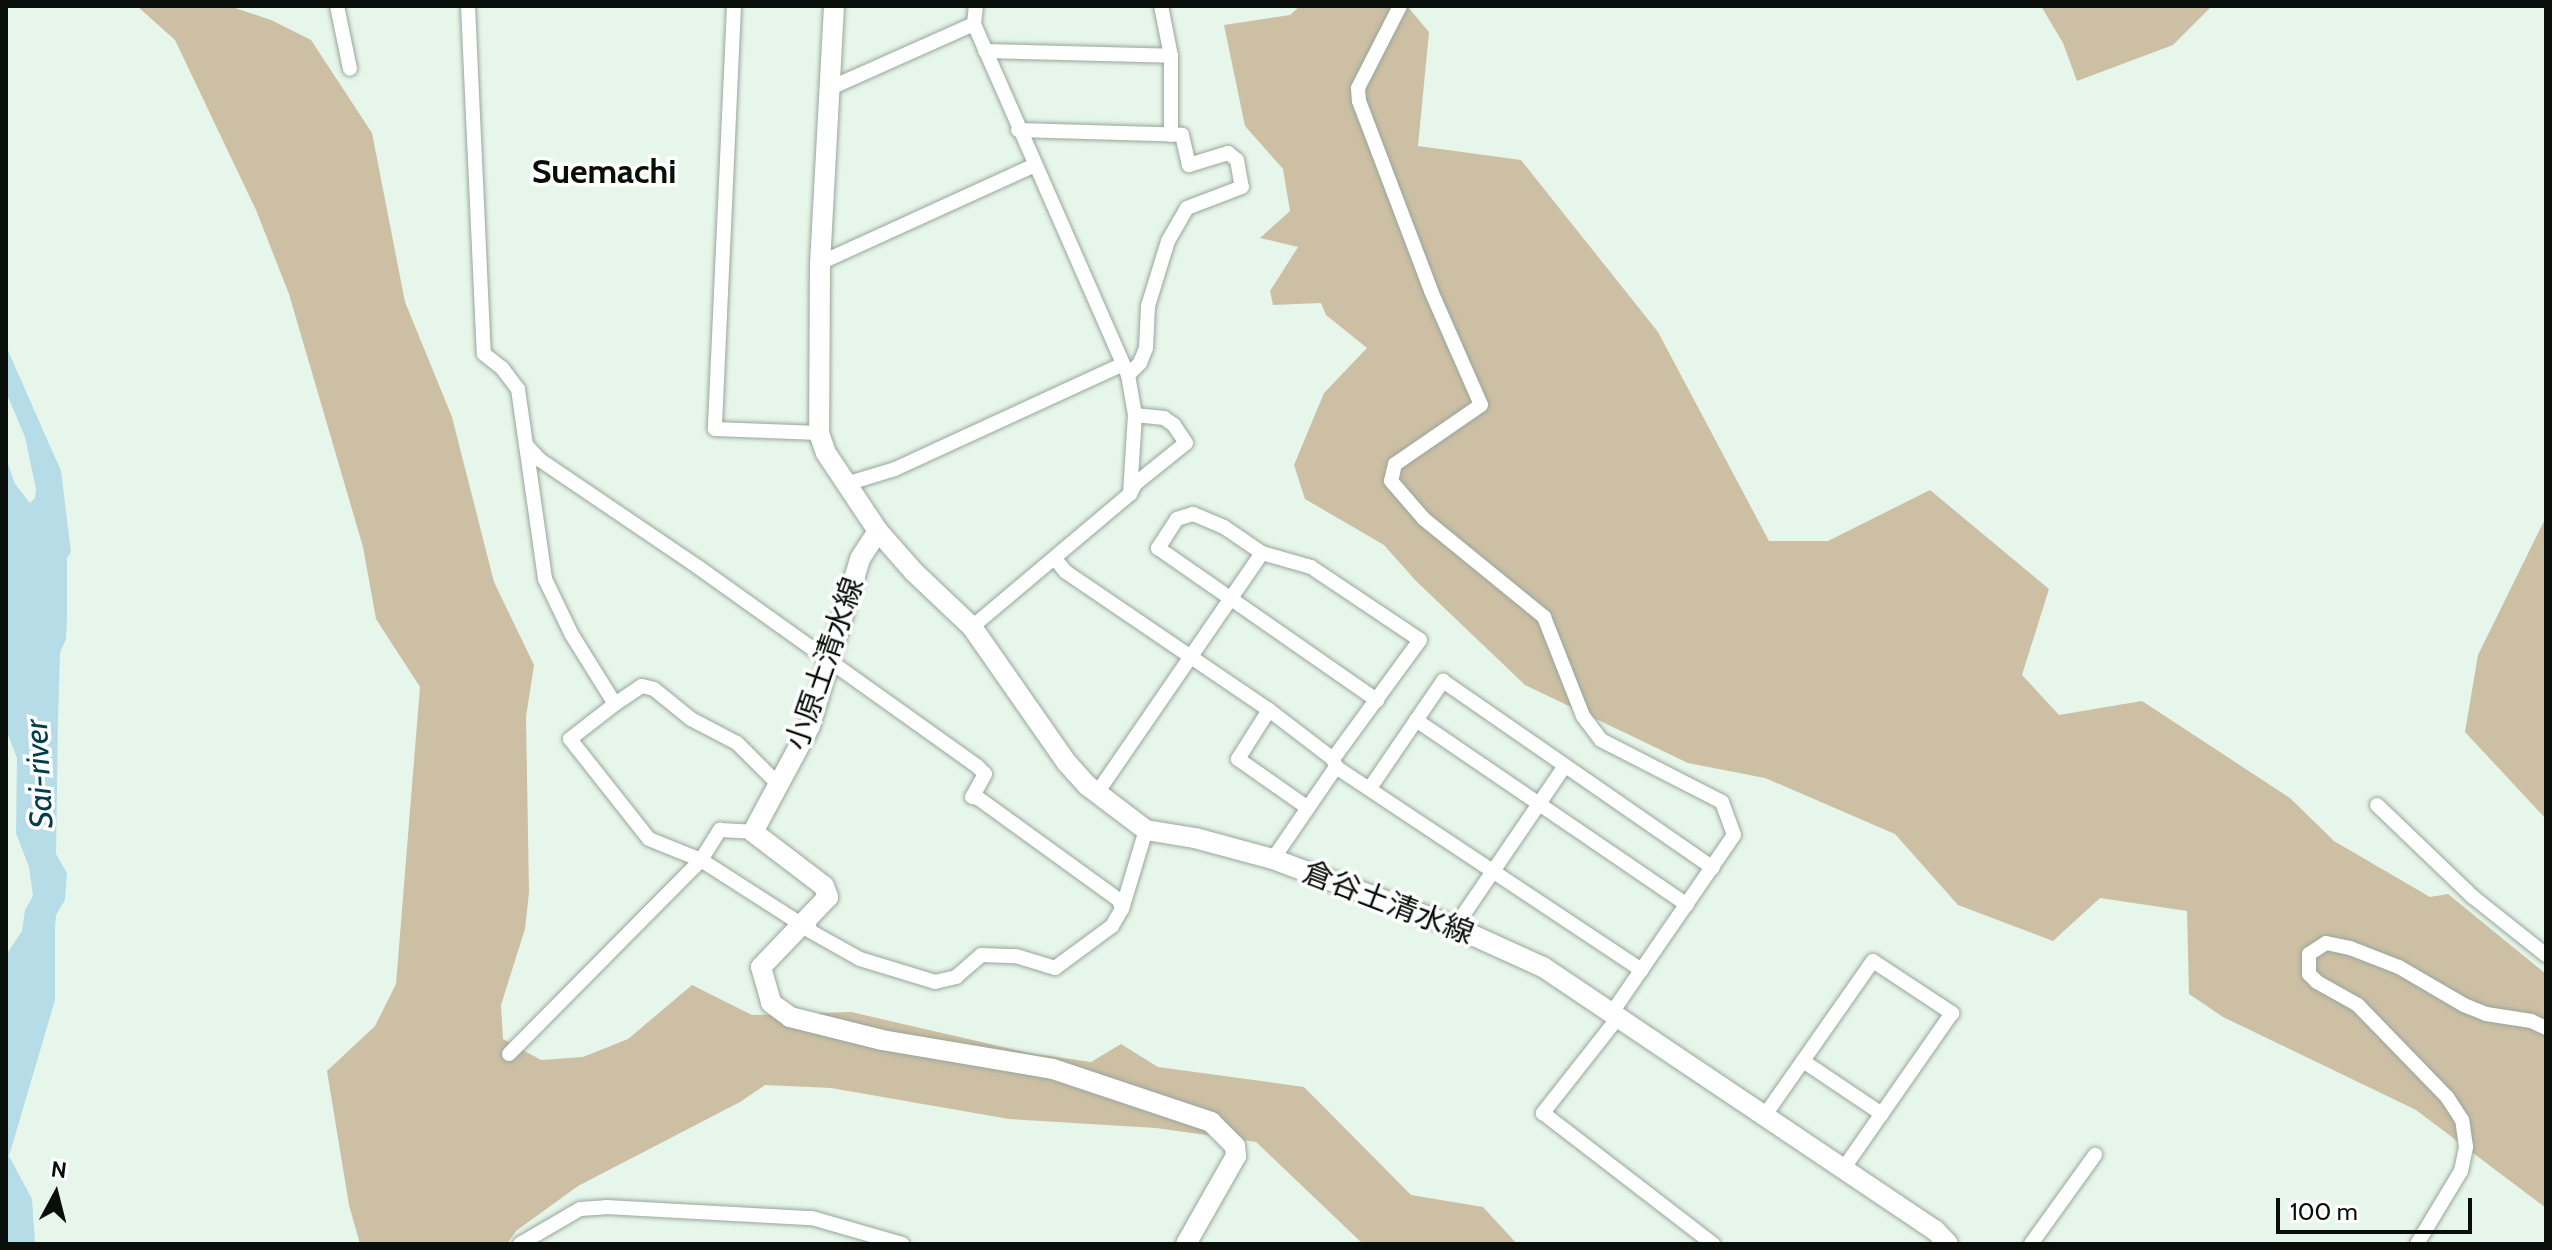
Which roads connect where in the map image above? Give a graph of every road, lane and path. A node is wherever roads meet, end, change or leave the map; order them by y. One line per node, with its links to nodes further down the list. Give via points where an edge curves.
1 (337, 6): 11 (street)
2 (468, 6): 20 (street, via 484,354 518,389)
3 (734, 6): 19 (street, via 715,429)
4 (834, 6): 12 (main road)
5 (976, 6): 8 (street)
6 (1161, 6): 10 (street)
7 (1400, 6): 46 (street, via 1358,88 1359,101 1481,405 1395,464 1391,481 1424,519 1544,617 1583,716 1601,740 1722,802 1734,835)
8 (974, 24): 9 (street); 12 (street)
9 (985, 51): 10 (street); 13 (street)
10 (1171, 56): 14 (street)
11 (350, 69)
12 (828, 89): 16 (main road)
13 (1018, 130): 14 (street); 15 (street)
14 (1171, 135): 17 (street, via 1182,135 1189,165 1228,153 1237,160 1242,187 1187,208 1168,241 1148,306 1146,348 1140,363)
15 (1035, 165): 16 (street); 17 (street)
16 (820, 263): 19 (main road)
17 (1125, 370): 18 (street); 21 (street, via 895,469)
18 (1135, 415): 22 (street); 22 (street, via 1164,418 1186,443 1135,484)
19 (819, 433): 21 (main road)
20 (528, 447): 29 (street); 31 (street, via 545,579)
21 (846, 484): 23 (main road)
22 (1130, 494): 25 (street)
23 (878, 531): 27 (main road, 倉谷土清水線); 29 (main road, 小原土清水線, via 860,559)
24 (1262, 553): 26 (street); 26 (street, via 1193,514 1177,519 1158,548); 30 (street, via 1311,567 1420,640)
25 (1055, 559): 27 (street); 28 (street, via 1066,572)
26 (1230, 598): 28 (street); 30 (street)
27 (972, 627): 38 (main road, 倉谷土清水線, via 1067,763)
28 (1190, 655): 32 (street); 38 (street)
29 (829, 659): 36 (main road, 小原土清水線, via 810,726); 49 (street, via 977,766 985,774 972,797 1119,900)
30 (1377, 700): 34 (street)
31 (615, 704): 36 (street, via 642,686 654,689 691,719 737,743); 45 (street, via 570,739 649,839)
32 (1269, 710): 34 (street); 41 (street, via 1238,759)
33 (1416, 720): 35 (street, via 1443,681); 37 (street); 39 (street)
34 (1335, 763): 37 (street); 41 (street)
35 (1565, 766): 39 (street); 46 (street)
36 (780, 786): 43 (main road, 小原土清水線)
37 (1370, 788): 47 (street)
38 (1097, 793): 42 (main road, 倉谷土清水線)
39 (1540, 805): 47 (street); 48 (street)
40 (2377, 805): 52 (street, via 2473,897)
41 (1308, 808): 44 (street)
42 (1146, 830): 44 (main road, 倉谷土清水線); 49 (street)
43 (753, 832): 45 (street, via 720,830); 50 (main road, via 824,886 828,897)
44 (1273, 859): 51 (main road, 倉谷土清水線)
45 (701, 860): 50 (street); 56 (street)
46 (1713, 868): 48 (street)
47 (1494, 871): 51 (street); 53 (street)
48 (1687, 905): 53 (street)
49 (1122, 909): 50 (street, via 1112,926 1055,968 1016,956 981,955 956,977 935,982 860,959 810,931)
50 (804, 920): 64 (main road, via 761,967 771,1003 790,1017 882,1040 1053,1069 1211,1122 1235,1146 1236,1156)
51 (1455, 927): 54 (main road, 倉谷土清水線, via 1543,967)
52 (2546, 955)
53 (1642, 970): 54 (street)
54 (1616, 1013): 59 (main road, 倉谷土清水線); 65 (street, via 1543,1113)
55 (2546, 1028): 68 (street, via 2486,1014 2399,967 2350,948 2326,943 2309,954 2309,974 2358,1005 2447,1097 2462,1120 2466,1147 2461,1171)
56 (509, 1054)
57 (1803, 1061): 58 (street); 58 (street, via 1873,961 1939,1004 1952,1013); 59 (street)
58 (1882, 1114): 61 (street)
59 (1765, 1115): 61 (main road, 倉谷土清水線)
60 (2095, 1155): 67 (street)
61 (1844, 1168): 66 (main road, 倉谷土清水線)
62 (520, 1244): 63 (street, via 580,1209 606,1207 812,1218)
63 (902, 1244)
64 (1186, 1244)
65 (1713, 1244)
66 (1948, 1244)
67 (2031, 1244)
68 (2417, 1244)

